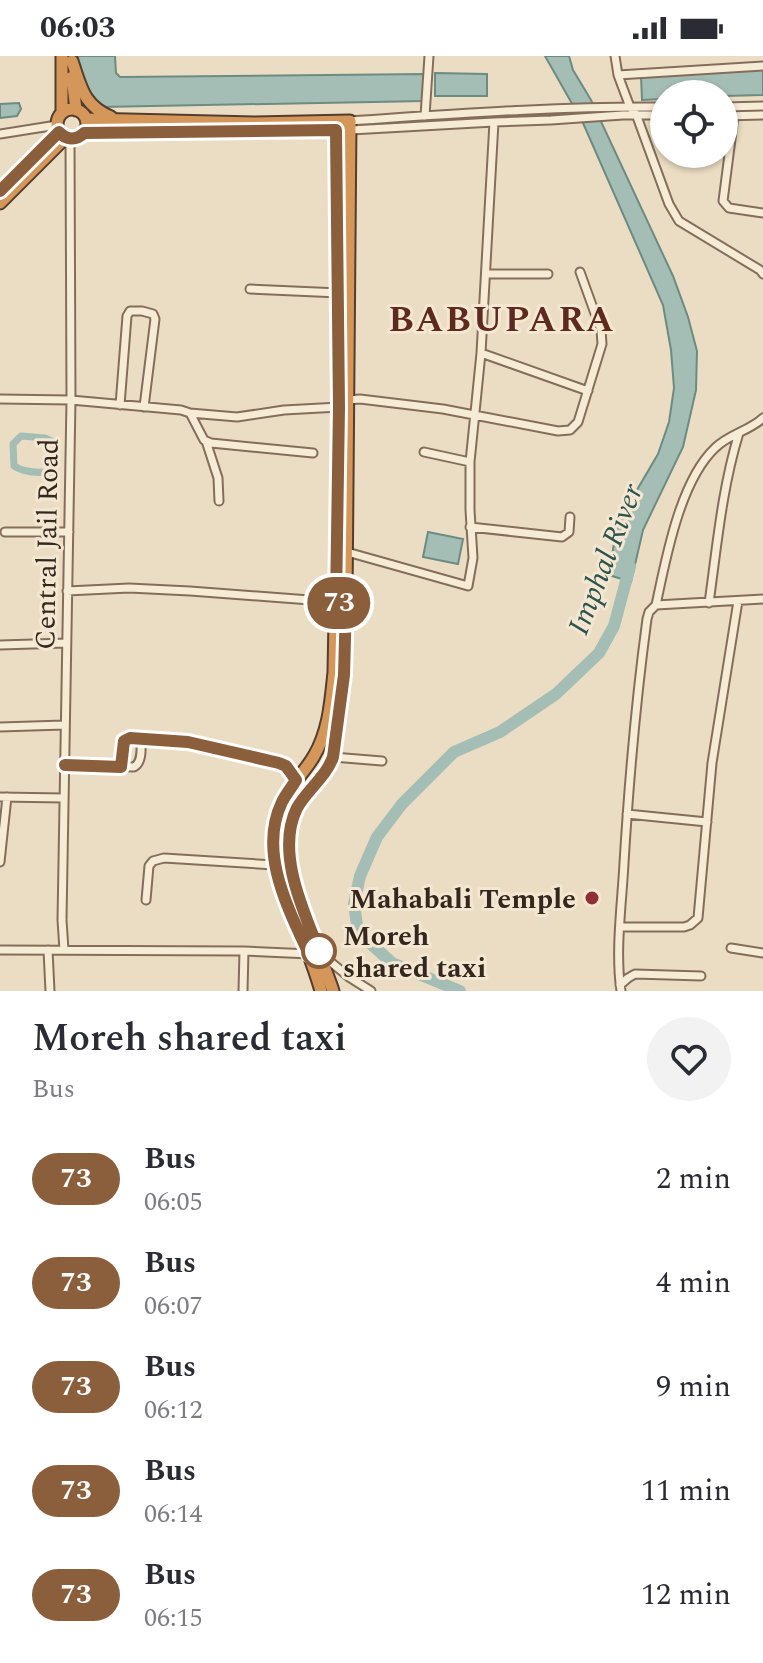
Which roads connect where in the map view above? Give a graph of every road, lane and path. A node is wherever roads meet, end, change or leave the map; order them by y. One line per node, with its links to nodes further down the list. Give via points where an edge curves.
1 (429, 56): 15 (street)
2 (615, 56): 5 (street)
3 (69, 58): 10 (highway); 11 (highway); 18 (highway, via 87,101)
4 (763, 66): 5 (street)
5 (618, 75): 9 (street)
6 (763, 106): 7 (street)
7 (738, 107)
8 (650, 108): 9 (street)
9 (625, 109): 12 (street); 15 (street); 19 (street)
10 (76, 110): 11 (highway); 17 (highway)
11 (62, 113): 22 (highway)
12 (636, 114): 13 (street); 33 (street, via 679,221)
13 (650, 114)
14 (763, 115): 16 (street)
15 (425, 116): 21 (street)
16 (738, 116)
17 (86, 119): 18 (highway); 23 (highway)
18 (118, 120): 20 (highway)
19 (494, 122): 21 (street); 31 (street)
20 (336, 126): 21 (highway); 23 (highway); 29 (highway)
21 (351, 126): 29 (highway)
22 (63, 133): 23 (highway); 24 (street); 26 (highway); 27 (highway); 39 (street, Central Jail Road)
23 (84, 133)
24 (0, 134)
25 (727, 168): 28 (street, via 723,201 729,208)
26 (0, 191)
27 (0, 203)
28 (763, 213)
29 (344, 225): 35 (highway)
30 (580, 272): 37 (street, via 602,337)
31 (486, 274): 32 (street); 36 (street)
32 (548, 274)
33 (763, 274)
34 (250, 289): 35 (street)
35 (343, 294): 40 (highway)
36 (481, 353): 37 (street); 44 (street)
37 (588, 391): 44 (street, via 578,422 566,431)
38 (0, 399): 39 (street)
39 (71, 400): 41 (street); 55 (street, Central Jail Road)
40 (343, 403): 43 (street, via 237,417); 44 (street, via 381,401); 56 (highway); 60 (highway)
41 (120, 405): 42 (street); 42 (street, via 127,316 142,311 155,319)
42 (144, 407): 43 (street)
43 (190, 413): 47 (street)
44 (475, 415): 50 (street)
45 (763, 418): 46 (street)
46 (739, 433): 61 (street, via 723,498); 62 (street, via 713,450 693,481 676,518)
47 (206, 441): 49 (street); 51 (street)
48 (424, 452): 50 (street)
49 (313, 453)
50 (470, 462): 53 (street)
51 (219, 501)
52 (570, 517): 53 (street, via 569,532 562,537)
53 (470, 527): 56 (street, via 473,558 468,586)
54 (5, 532): 55 (street)
55 (69, 532): 57 (street, Central Jail Road)
56 (347, 552): 60 (highway)
57 (67, 591): 60 (street, via 144,589); 63 (street, Central Jail Road)
58 (763, 599): 59 (street)
59 (738, 601): 61 (street); 76 (street)
60 (341, 603): 68 (highway, via 344,675); 72 (highway, via 328,721 321,743)
61 (709, 603): 62 (street)
62 (656, 605): 75 (street, via 647,619)
63 (66, 643): 64 (street); 65 (street, Central Jail Road)
64 (0, 645)
65 (64, 725): 66 (street); 70 (street, Central Jail Road)
66 (0, 727)
67 (141, 738): 71 (street, via 124,741); 71 (street, via 138,765); 72 (street, via 188,742 279,763)
68 (333, 757): 69 (street); 87 (highway, via 297,809 290,840 292,872)
69 (382, 761)
70 (65, 765): 71 (street); 74 (street, Central Jail Road)
71 (121, 767)
72 (296, 780): 78 (highway, via 277,817)
73 (4, 797): 74 (street); 77 (street)
74 (64, 798): 84 (street, Central Jail Road)
75 (627, 814): 76 (street); 80 (street)
76 (707, 822): 80 (street, via 698,918 684,927)
77 (0, 862)
78 (274, 865): 79 (street, via 153,861); 87 (highway)
79 (146, 900)
80 (620, 927): 89 (street)
81 (731, 948): 86 (street)
82 (0, 950): 83 (street)
83 (48, 950): 84 (street); 90 (street)
84 (64, 950): 85 (street)
85 (244, 951): 87 (street); 91 (street)
86 (763, 953)
87 (314, 954): 92 (highway); 93 (highway); 94 (street)
88 (701, 976): 89 (street, via 635,974)
89 (621, 988)
90 (50, 991)
91 (243, 991)
92 (321, 991)
93 (333, 991)
94 (371, 991)

